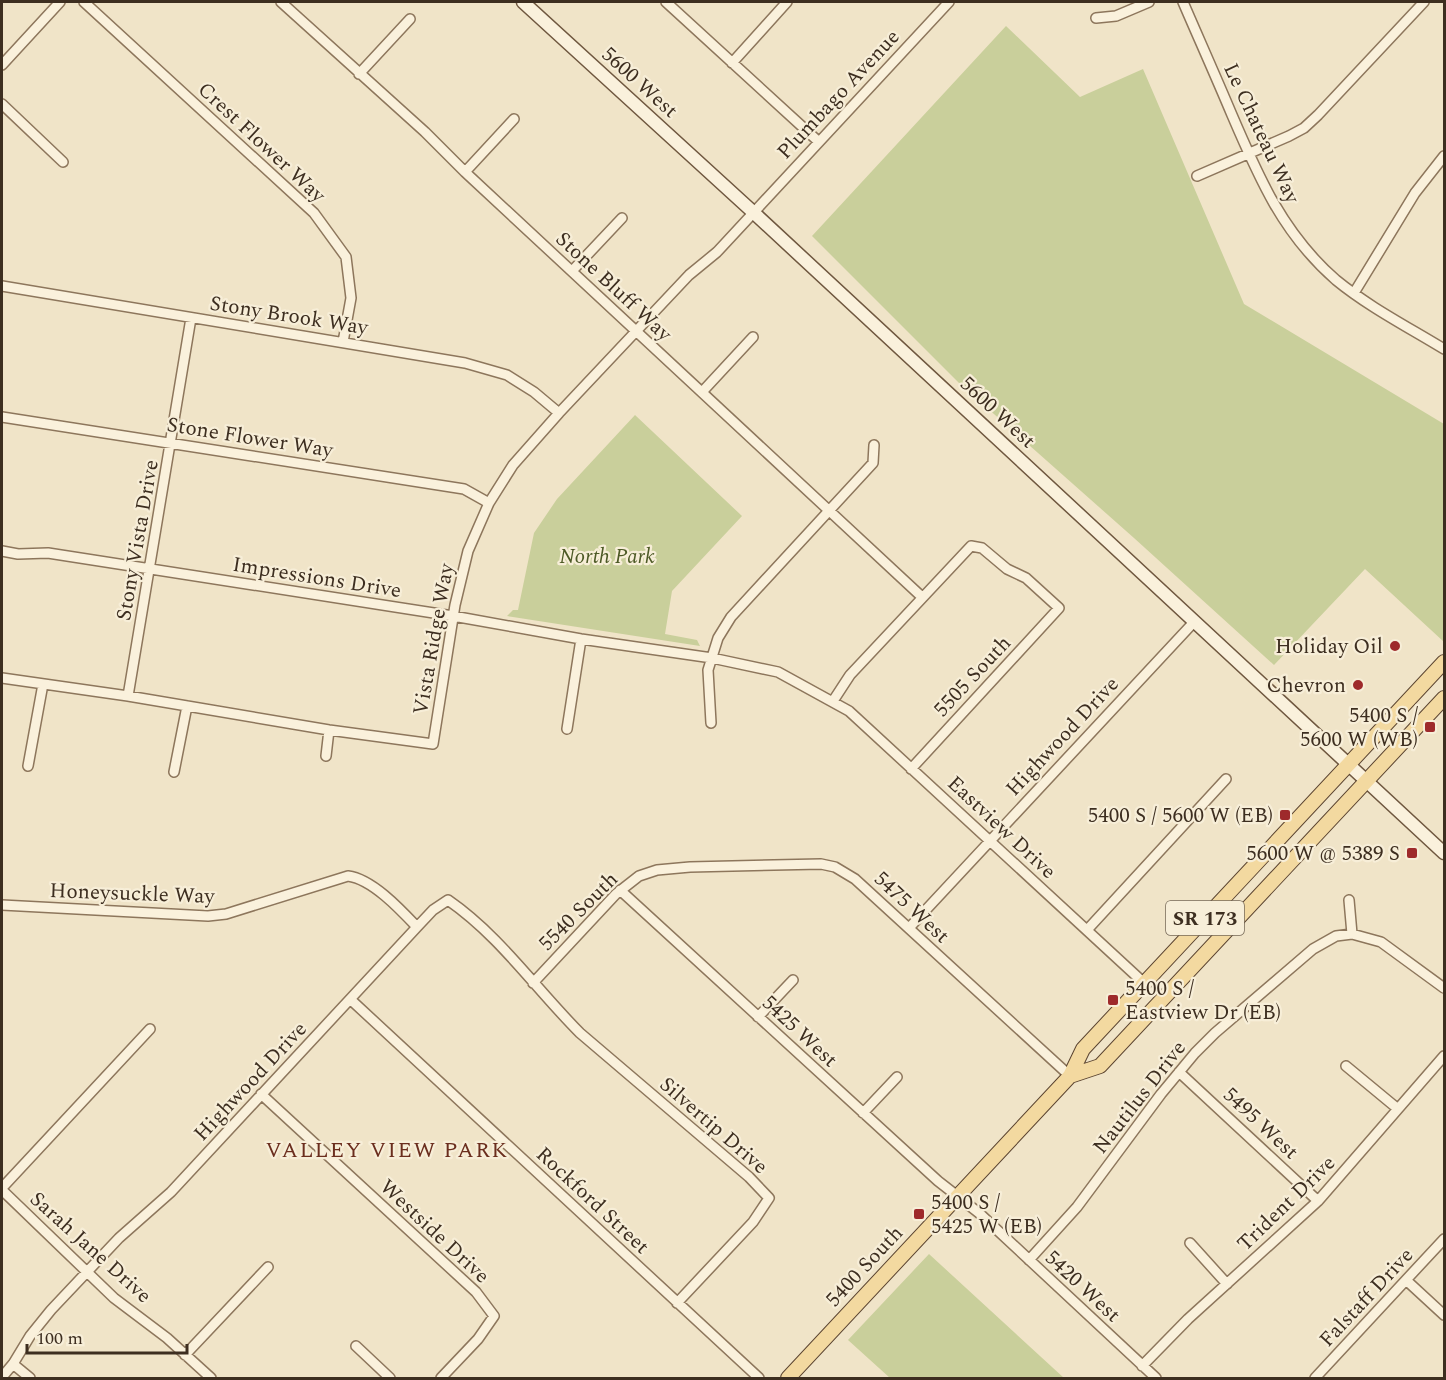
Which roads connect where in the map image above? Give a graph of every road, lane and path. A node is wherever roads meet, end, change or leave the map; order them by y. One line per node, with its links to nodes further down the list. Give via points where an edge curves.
1 (60, 2): 14 (street)
2 (84, 2): 32 (street, Crest Flower Way, via 314,213 346,257 351,298)
3 (281, 2): 15 (street, Stone Bluff Way)
4 (523, 2): 24 (main road, 5600 West)
5 (666, 2): 13 (street)
6 (787, 2): 13 (street)
7 (949, 2): 18 (street, Plumbago Avenue)
8 (1149, 2): 11 (street, via 1116,16)
9 (1183, 2): 19 (street, Le Chateau Way)
10 (1424, 2): 19 (street, via 1304,128)
11 (1096, 18)
12 (410, 19): 15 (street)
13 (732, 63): 18 (street)
14 (2, 65)
15 (359, 74): 22 (street, Stone Bluff Way)
16 (2, 104): 21 (street)
17 (514, 119): 22 (street)
18 (819, 142): 24 (street, Plumbago Avenue)
19 (1249, 153): 23 (street); 28 (street, Le Chateau Way, via 1271,201 1293,235)
20 (1444, 156): 28 (street, via 1405,208)
21 (63, 162)
22 (465, 172): 26 (street, Stone Bluff Way)
23 (1197, 176)
24 (753, 212): 30 (street, Vista Ridge Way); 45 (main road, 5600 West)
25 (622, 218): 26 (street)
26 (572, 272): 30 (street, Stone Bluff Way)
27 (2, 286): 29 (street, Stony Brook Way)
28 (1354, 293): 33 (street, Le Chateau Way)
29 (191, 318): 32 (street, Stony Brook Way); 37 (street, Stony Vista Drive)
30 (636, 332): 34 (street, Stone Bluff Way); 35 (street, Vista Ridge Way)
31 (753, 337): 34 (street)
32 (343, 342): 35 (street, Stony Brook Way, via 465,363 507,375)
33 (1444, 349)
34 (702, 392): 40 (street, Stone Bluff Way)
35 (559, 413): 39 (street, Vista Ridge Way, via 513,465)
36 (2, 417): 37 (street, Stone Flower Way)
37 (172, 444): 39 (street, Stone Flower Way, via 464,489); 42 (street, Stony Vista Drive)
38 (874, 445): 40 (street, via 873,463)
39 (489, 503): 44 (street, Vista Ridge Way, via 468,551)
40 (829, 511): 43 (street, Stone Bluff Way); 47 (street, via 731,617)
41 (2, 551): 42 (street, Impressions Drive, via 48,553)
42 (151, 570): 44 (street, Impressions Drive); 51 (street, Stony Vista Drive)
43 (922, 597): 53 (street, via 850,675); 61 (street, 5505 South, via 971,546 982,548 1007,569 1026,578 1059,608)
44 (453, 616): 46 (street, Impressions Drive); 57 (street, Vista Ridge Way, via 433,744)
45 (1194, 622): 59 (main road, 5600 West); 65 (street, Highwood Drive)
46 (581, 639): 47 (street, Impressions Drive); 56 (street)
47 (712, 658): 53 (street, Impressions Drive, via 778,672); 55 (street, via 708,670)
48 (1444, 662): 59 (main road, 5400 South / SR 173)
49 (2, 678): 50 (street, Vista Ridge Way)
50 (43, 684): 51 (street, Vista Ridge Way); 60 (street)
51 (128, 696): 54 (street, Vista Ridge Way)
52 (1444, 698): 64 (main road, 5400 South / SR 173)
53 (833, 701): 61 (street, Eastview Drive)
54 (187, 706): 57 (street, Vista Ridge Way); 62 (street)
55 (711, 723)
56 (567, 729)
57 (329, 730): 58 (street)
58 (326, 756)
59 (1348, 765): 64 (main road, 5600 West); 77 (main road, 5400 South / SR 173)
60 (28, 766)
61 (911, 769): 65 (street, Eastview Drive)
62 (174, 772)
63 (1226, 779): 73 (street)
64 (1366, 781): 66 (main road, 5600 West); 85 (main road, 5400 South / SR 173, via 1100,1066)
65 (989, 840): 72 (street, Highwood Drive); 73 (street, Eastview Drive)
66 (1444, 853)
67 (690, 867): 68 (street, 5540 South, via 657,870 639,876); 72 (street, 5475 West, via 835,867 855,879)
68 (620, 890): 76 (street, 5540 South); 80 (street, 5425 West)
69 (1349, 900): 74 (street)
70 (2, 905): 71 (street, Honeysuckle Way, via 208,916 226,914 348,876 369,883)
71 (417, 927): 76 (street, Highwood Drive, via 448,900 493,936); 79 (street, Highwood Drive)
72 (909, 928): 85 (street, 5475 West)
73 (1087, 930): 77 (street, Eastview Drive)
74 (1352, 933): 78 (street, via 1381,942); 84 (street, Nautilus Drive, via 1336,936 1313,949 1215,1033)
75 (793, 980): 80 (street)
76 (533, 983): 100 (street, Silvertip Drive, via 580,1033 769,1198 753,1222)
77 (1144, 983): 85 (main road, 5400 South / SR 173, via 1083,1049)
78 (1444, 988)
79 (350, 999): 87 (street, Highwood Drive); 100 (street, Rockford Street)
80 (758, 1017): 89 (street, 5425 West)
81 (150, 1029): 90 (street)
82 (1444, 1056): 88 (street, Trident Drive)
83 (1346, 1066): 88 (street)
84 (1179, 1072): 92 (street, 5495 West); 95 (street, Nautilus Drive, via 1077,1207)
85 (1070, 1076): 91 (main road, 5400 South / SR 173)
86 (897, 1077): 89 (street)
87 (261, 1094): 97 (street, Highwood Drive, via 171,1192); 110 (street, Westside Drive, via 476,1292 494,1316)
88 (1398, 1109): 92 (street, Trident Drive)
89 (863, 1113): 91 (street, 5425 West)
90 (2, 1189): 97 (street, Sarah Jane Drive)
91 (957, 1197): 95 (street, 5420 West); 112 (main road, 5400 South / SR 173)
92 (1318, 1201): 99 (street, Trident Drive)
93 (1444, 1239): 98 (street, Falstaff Drive)
94 (1190, 1244): 99 (street)
95 (1029, 1260): 105 (street, 5420 West)
96 (268, 1267): 103 (street)
97 (87, 1273): 103 (street, Sarah Jane Drive); 104 (street, Highwood Drive, via 51,1310)
98 (1406, 1280): 101 (street); 114 (street, Falstaff Drive)
99 (1227, 1284): 105 (street, Trident Drive)
100 (677, 1303): 111 (street, Rockford Street)
101 (1444, 1315)
102 (356, 1346): 109 (street)
103 (185, 1355): 108 (street, Sarah Jane Drive)
104 (13, 1364): 106 (street, Highwood Drive); 107 (street)
105 (1142, 1366): 113 (street, 5420 West)
106 (2, 1377)
107 (30, 1378)
108 (211, 1378)
109 (390, 1378)
110 (441, 1378)
111 (759, 1378)
112 (788, 1378)
113 (1156, 1378)
114 (1315, 1378)

